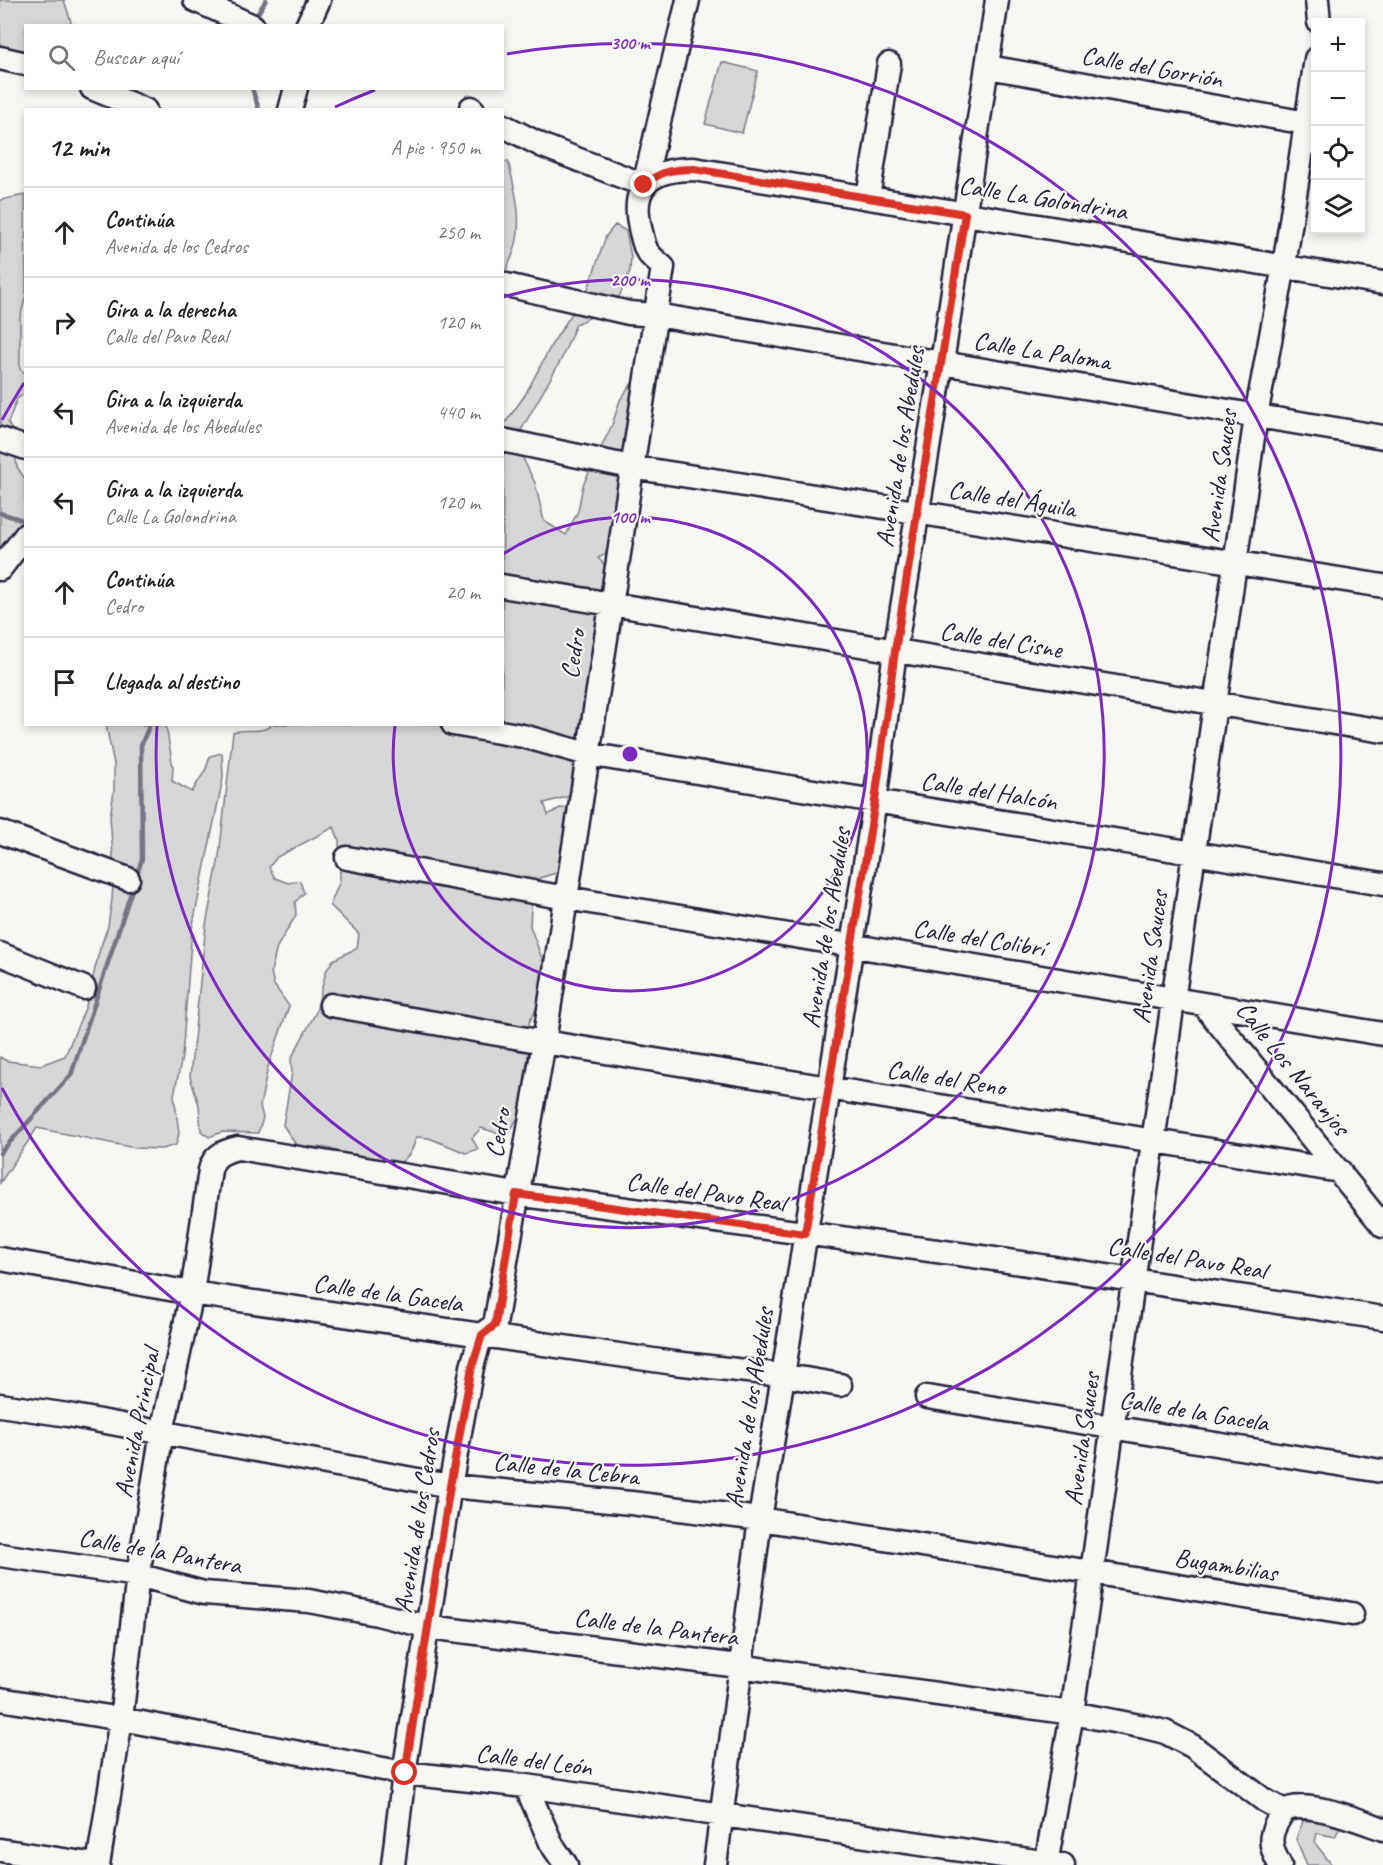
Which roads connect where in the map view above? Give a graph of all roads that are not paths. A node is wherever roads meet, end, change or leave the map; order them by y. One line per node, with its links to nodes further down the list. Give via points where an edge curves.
1 (195, 0): 7 (street)
2 (319, 0): 8 (street)
3 (688, 0): 20 (street)
4 (997, 0): 12 (street, Avenida de los Abedules)
5 (1317, 0): 6 (street)
6 (1319, 18)
7 (249, 24)
8 (308, 24)
9 (0, 58): 10 (street)
10 (24, 64)
11 (889, 64): 21 (street)
12 (987, 67): 18 (street, Calle del Gorrión); 22 (street, Avenida de los Abedules)
13 (1314, 72): 18 (street, Avenida Sauces)
14 (97, 90): 16 (street)
15 (295, 90): 17 (street)
16 (140, 108)
17 (291, 108)
18 (1307, 123): 23 (street, Avenida Sauces)
19 (504, 125): 20 (street, via 543,146)
20 (644, 185): 21 (street, Calle La Golondrina, via 674,169 694,169); 26 (street, Cedro, via 636,208 646,252 663,267)
21 (868, 198): 22 (street, Calle La Golondrina)
22 (965, 214): 23 (street, Calle La Golondrina); 27 (street, Avenida de los Abedules)
23 (1284, 266): 24 (street, Calle La Golondrina); 28 (street, Avenida Sauces)
24 (1383, 283)
25 (504, 284): 26 (street, Calle La Paloma, via 629,313)
26 (656, 315): 27 (street, Calle La Paloma); 33 (street, Cedro)
27 (942, 363): 28 (street, Calle La Paloma); 34 (street, Avenida de los Abedules)
28 (1256, 416): 29 (street, Calle La Paloma); 36 (street, Avenida Sauces)
29 (1383, 437)
30 (0, 439): 32 (street)
31 (504, 440): 33 (street, Calle del Águila)
32 (24, 446)
33 (631, 467): 34 (street, Calle del Águila); 40 (street, Cedro)
34 (918, 513): 36 (street, Calle del Águila); 41 (street, Avenida de los Abedules)
35 (24, 538): 37 (street)
36 (1235, 563): 39 (street, Calle del Águila); 42 (street, Avenida Sauces)
37 (0, 569)
38 (504, 586): 40 (street, Calle del Cisne)
39 (1383, 586)
40 (610, 604): 41 (street, Calle del Cisne); 45 (street, Cedro)
41 (895, 651): 42 (street, Calle del Cisne); 46 (street, Avenida de los Abedules)
42 (1215, 704): 44 (street, Calle del Cisne); 48 (street, Avenida Sauces)
43 (465, 726): 45 (street, Calle del Halcón, via 523,736)
44 (1383, 731)
45 (587, 754): 46 (street, Calle del Halcón); 52 (street, Cedro)
46 (875, 801): 48 (street, Calle del Halcón); 53 (street, Avenida de los Abedules)
47 (0, 832): 50 (street)
48 (1194, 853): 51 (street, Calle del Halcón); 56 (street, Avenida Sauces)
49 (347, 858): 52 (street, Calle del Colibrí)
50 (128, 879)
51 (1383, 884)
52 (566, 898): 53 (street, Calle del Colibrí); 60 (street, Cedro)
53 (852, 946): 56 (street, Calle del Colibrí); 61 (street, Avenida de los Abedules)
54 (0, 954): 55 (street)
55 (84, 988)
56 (1173, 999): 57 (street, Calle del Colibrí); 62 (street, Avenida Sauces)
57 (1203, 1004): 59 (street, Calle del Colibrí); 64 (street, Calle Los Naranjos)
58 (331, 1005): 60 (street, Calle del Reno)
59 (1383, 1034)
60 (544, 1042): 61 (street, Calle del Reno); 65 (street, Cedro)
61 (830, 1088): 62 (street, Calle del Reno); 67 (street, Avenida de los Abedules)
62 (1153, 1140): 64 (street, Calle del Reno); 69 (street, Avenida Sauces)
63 (210, 1170): 65 (street, Calle del Pavo Real, via 218,1156 238,1148); 70 (street, Avenida Principal)
64 (1340, 1170): 66 (street, Calle Los Naranjos)
65 (516, 1194): 67 (street, Calle del Pavo Real); 72 (street, Avenida de los Cedros, via 495,1325)
66 (1383, 1226)
67 (805, 1234): 69 (street, Calle del Pavo Real); 73 (street, Avenida de los Abedules)
68 (0, 1260): 70 (street, Calle de la Gacela)
69 (1133, 1279): 71 (street, Calle del Pavo Real); 77 (street, Avenida Sauces)
70 (192, 1293): 72 (street, Calle de la Gacela); 78 (street, Avenida Principal)
71 (1383, 1318)
72 (482, 1335): 73 (street, Calle de la Gacela); 80 (street, Avenida de los Cedros, via 472,1367)
73 (782, 1375): 74 (street, Calle de la Gacela); 81 (street, Avenida de los Abedules)
74 (840, 1385)
75 (927, 1397): 77 (street, Calle de la Gacela)
76 (0, 1405): 78 (street, Calle de la Cebra)
77 (1112, 1427): 79 (street, Calle de la Gacela); 83 (street, Avenida Sauces)
78 (162, 1432): 80 (street, Calle de la Cebra); 84 (street, Avenida Principal)
79 (1381, 1471)
80 (450, 1486): 81 (street, Calle de la Cebra); 86 (street, Avenida de los Cedros)
81 (760, 1519): 83 (street, Calle de la Cebra); 87 (street, Avenida de los Abedules)
82 (0, 1554): 84 (street, Calle de la Pantera)
83 (1092, 1573): 85 (street, Bugambilias); 89 (street, Avenida Sauces)
84 (138, 1575): 86 (street, Calle de la Pantera, via 204,1593 309,1601); 90 (street, Avenida Principal)
85 (1352, 1614)
86 (429, 1627): 87 (street, Calle de la Pantera); 91 (street, Avenida de los Cedros)
87 (740, 1666): 89 (street, Calle de la Pantera); 94 (street, Avenida de los Abedules)
88 (0, 1699): 90 (street, Calle del León)
89 (1072, 1713): 93 (street, Calle de la Pantera, via 1175,1736); 98 (street, Avenida Sauces)
90 (121, 1719): 91 (street, Calle del León); 99 (street, Avenida Principal)
91 (405, 1773): 92 (street, Calle del León); 100 (street, Avenida de los Cedros)
92 (526, 1786): 94 (street, Calle del León); 101 (street, via 552,1845)
93 (1284, 1811): 95 (street, via 1294,1807 1332,1812); 96 (street)
94 (721, 1815): 98 (street, Calle del León); 102 (street, Avenida de los Abedules)
95 (1383, 1829)
96 (1270, 1842): 103 (street); 104 (street)
97 (0, 1850): 99 (street)
98 (1052, 1864)
99 (97, 1865)
100 (393, 1865)
101 (566, 1865)
102 (715, 1865)
103 (1260, 1865)
104 (1280, 1865)

